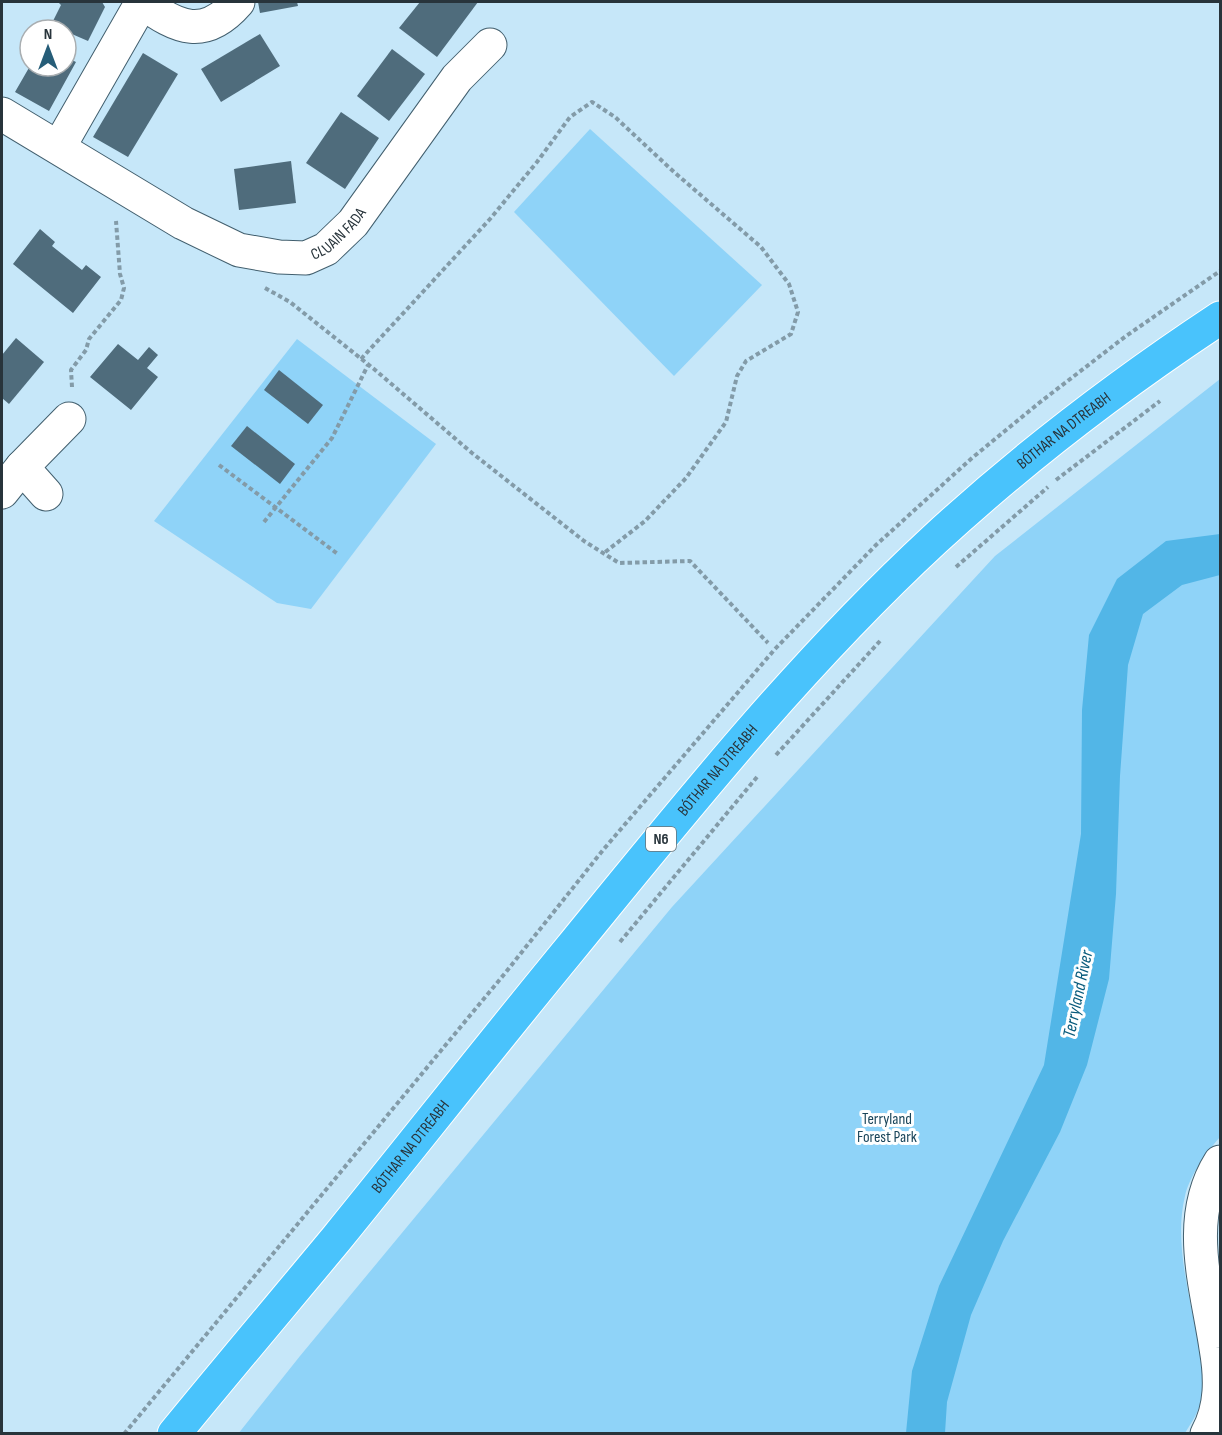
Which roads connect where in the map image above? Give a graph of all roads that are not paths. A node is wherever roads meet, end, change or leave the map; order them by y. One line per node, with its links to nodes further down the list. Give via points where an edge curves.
1 (142, 2): 2 (street, via 169,19 197,28 217,21); 5 (street)
2 (238, 2)
3 (490, 45): 5 (street, CLUAIN FADA, via 457,78 353,223 326,249 306,258 239,250 183,223)
4 (2, 114): 5 (street, CLUAIN FADA)
5 (59, 147)
6 (1221, 318): 12 (highway, BÓTHAR NA DTREABH / N6, via 1028,459 934,540 865,607 753,729 655,845)
7 (69, 419): 8 (street)
8 (22, 467): 9 (street); 10 (street)
9 (2, 492)
10 (45, 494)
11 (1221, 1162): 13 (street, via 1206,1193 1200,1244 1220,1378 1216,1415)
12 (174, 1434)
13 (1208, 1434)

